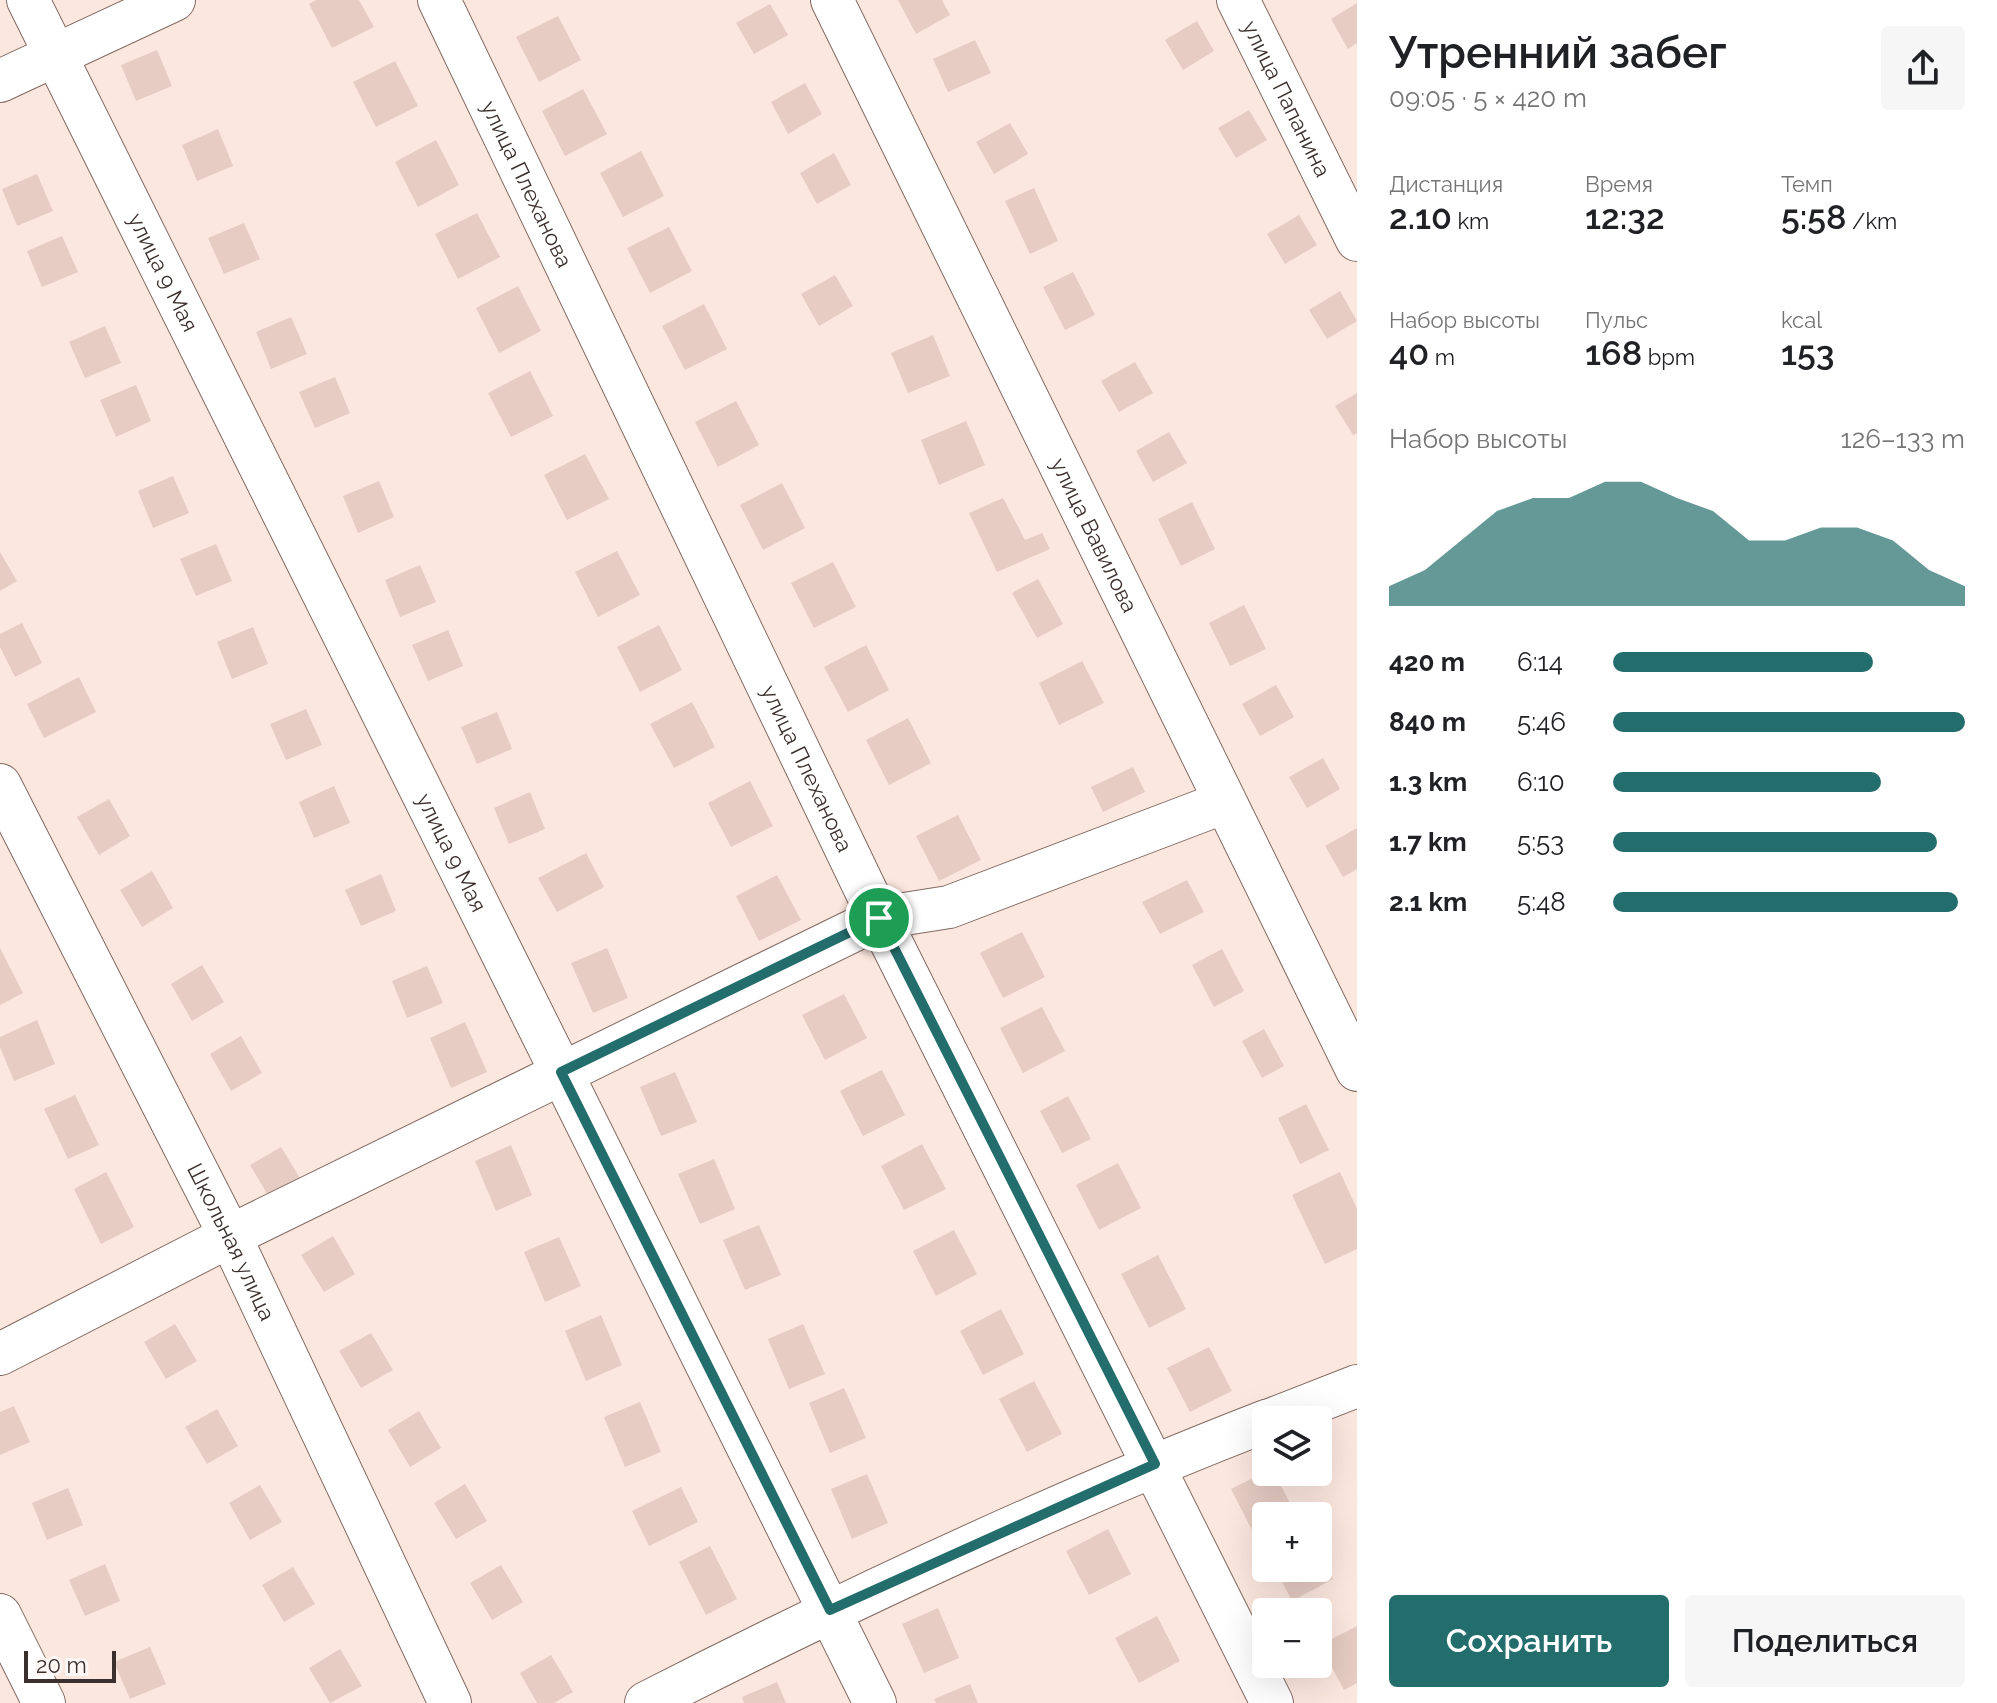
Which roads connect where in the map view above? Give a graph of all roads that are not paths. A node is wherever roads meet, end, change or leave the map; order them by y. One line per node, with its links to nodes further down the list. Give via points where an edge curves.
1 (28, 0): 6 (street, улица 9 Мая)
2 (174, 0): 6 (street)
3 (439, 0): 11 (street, улица Плеханова)
4 (832, 0): 10 (street, улица Вавилова)
5 (1238, 0): 8 (street, улица Папанина)
6 (55, 55): 7 (street); 13 (street, улица 9 Мая)
7 (0, 81)
8 (1357, 240)
9 (0, 785): 14 (street, Школьная улица)
10 (1225, 802): 11 (street, via 949,907); 12 (street, улица Вавилова)
11 (879, 918): 13 (street); 19 (street, улица Плеханова)
12 (1357, 1070)
13 (561, 1072): 14 (street); 20 (street, улица 9 Мая)
14 (230, 1236): 15 (street); 23 (street, Школьная улица)
15 (0, 1354)
16 (1357, 1386): 17 (street)
17 (1306, 1406)
18 (1252, 1427): 19 (street)
19 (1155, 1464): 20 (street); 26 (street, улица Плеханова)
20 (830, 1610): 24 (street); 25 (street, улица 9 Мая)
21 (0, 1615): 22 (street)
22 (44, 1703)
23 (450, 1703)
24 (646, 1703)
25 (875, 1703)
26 (1272, 1703)

